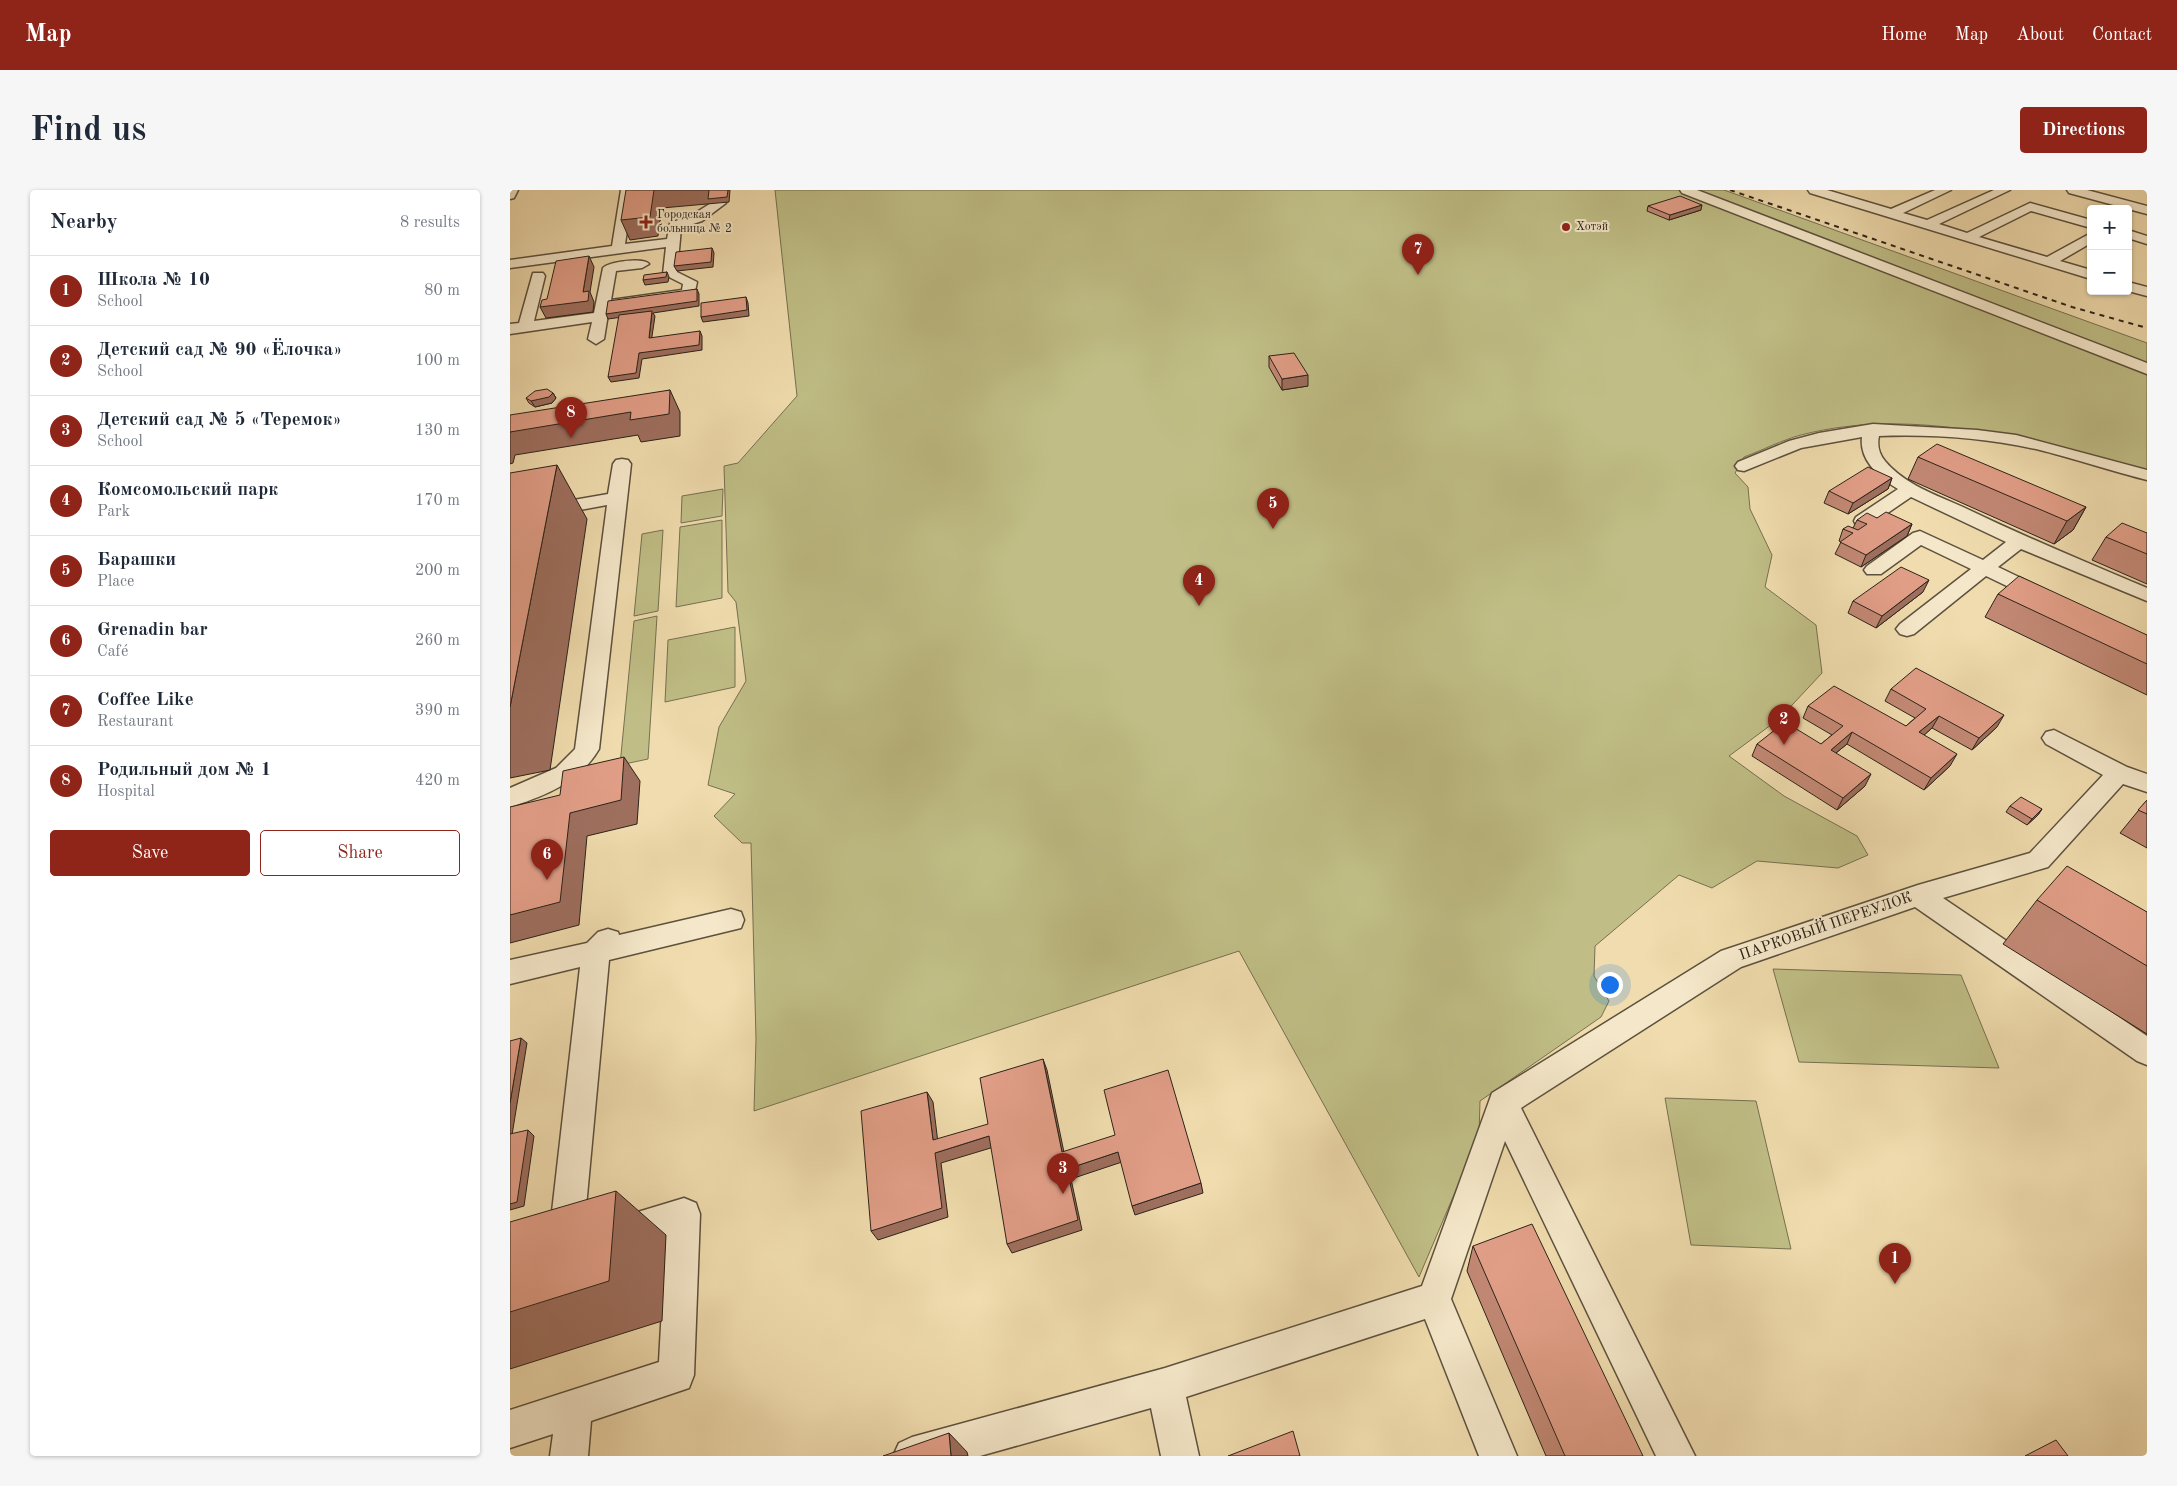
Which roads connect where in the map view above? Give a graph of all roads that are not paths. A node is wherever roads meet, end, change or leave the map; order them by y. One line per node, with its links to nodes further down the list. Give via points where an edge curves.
1 (512, 190): 10 (street)
2 (627, 190): 25 (street)
3 (1686, 190): 36 (street)
4 (1814, 190): 11 (street)
5 (1847, 190): 11 (street)
6 (1945, 190): 17 (street)
7 (2004, 190): 19 (street)
8 (2073, 190): 16 (street)
9 (2115, 190): 13 (street)
10 (510, 195)
11 (1834, 196): 15 (street)
12 (1888, 197): 15 (street)
13 (2147, 198)
14 (720, 203): 24 (street, via 675,226)
15 (1866, 206): 17 (street)
16 (2147, 210)
17 (1891, 214): 19 (street)
18 (2087, 223): 21 (street, via 2030,207)
19 (1927, 225): 21 (street)
20 (2132, 235): 23 (street)
21 (1968, 237): 27 (street)
22 (2087, 239): 27 (street)
23 (2147, 240)
24 (674, 242): 25 (street); 26 (street)
25 (618, 250): 28 (street)
26 (671, 260): 33 (street, via 610,268); 33 (street, via 670,274 690,282 689,292)
27 (2048, 262): 29 (street)
28 (510, 264)
29 (2087, 274)
30 (538, 276): 34 (street)
31 (2147, 280): 32 (street)
32 (2137, 289)
33 (602, 310): 34 (street); 35 (street)
34 (517, 328)
35 (596, 339)
36 (2147, 368)
37 (1873, 429): 39 (street, via 1810,440); 40 (street, via 1977,435 2026,442); 41 (street, via 1868,438 1873,458 1896,481)
38 (622, 464): 42 (street)
39 (1744, 466)
40 (2147, 474)
41 (1910, 489): 44 (street); 45 (street)
42 (618, 498): 43 (street); 54 (street, via 587,749 580,763 563,774)
43 (510, 517)
44 (1863, 521)
45 (2019, 540): 46 (street); 48 (street)
46 (1985, 568): 47 (street, via 1920,537); 49 (street); 50 (street)
47 (1874, 570)
48 (2147, 595)
49 (2062, 604)
50 (1907, 629)
51 (2054, 738): 52 (street)
52 (2119, 773): 53 (street); 55 (street, ПАРКОВЫЙ ПЕРЕУЛОК, via 2039,860)
53 (2147, 783)
54 (510, 798)
55 (1918, 895): 59 (street); 60 (street, ПАРКОВЫЙ ПЕРЕУЛОК, via 1731,959)
56 (731, 920): 57 (street)
57 (602, 946): 58 (street); 61 (street)
58 (510, 972)
59 (2147, 1052)
60 (1503, 1103): 63 (street); 71 (street)
61 (565, 1250): 62 (street); 65 (street, via 684,1214 676,1375)
62 (510, 1269)
63 (1434, 1299): 64 (street); 70 (street)
64 (1165, 1386): 68 (street); 69 (street)
65 (574, 1409): 66 (street); 67 (street)
66 (510, 1429)
67 (569, 1456)
68 (912, 1456)
69 (1180, 1456)
70 (1498, 1456)
71 (1676, 1456)

